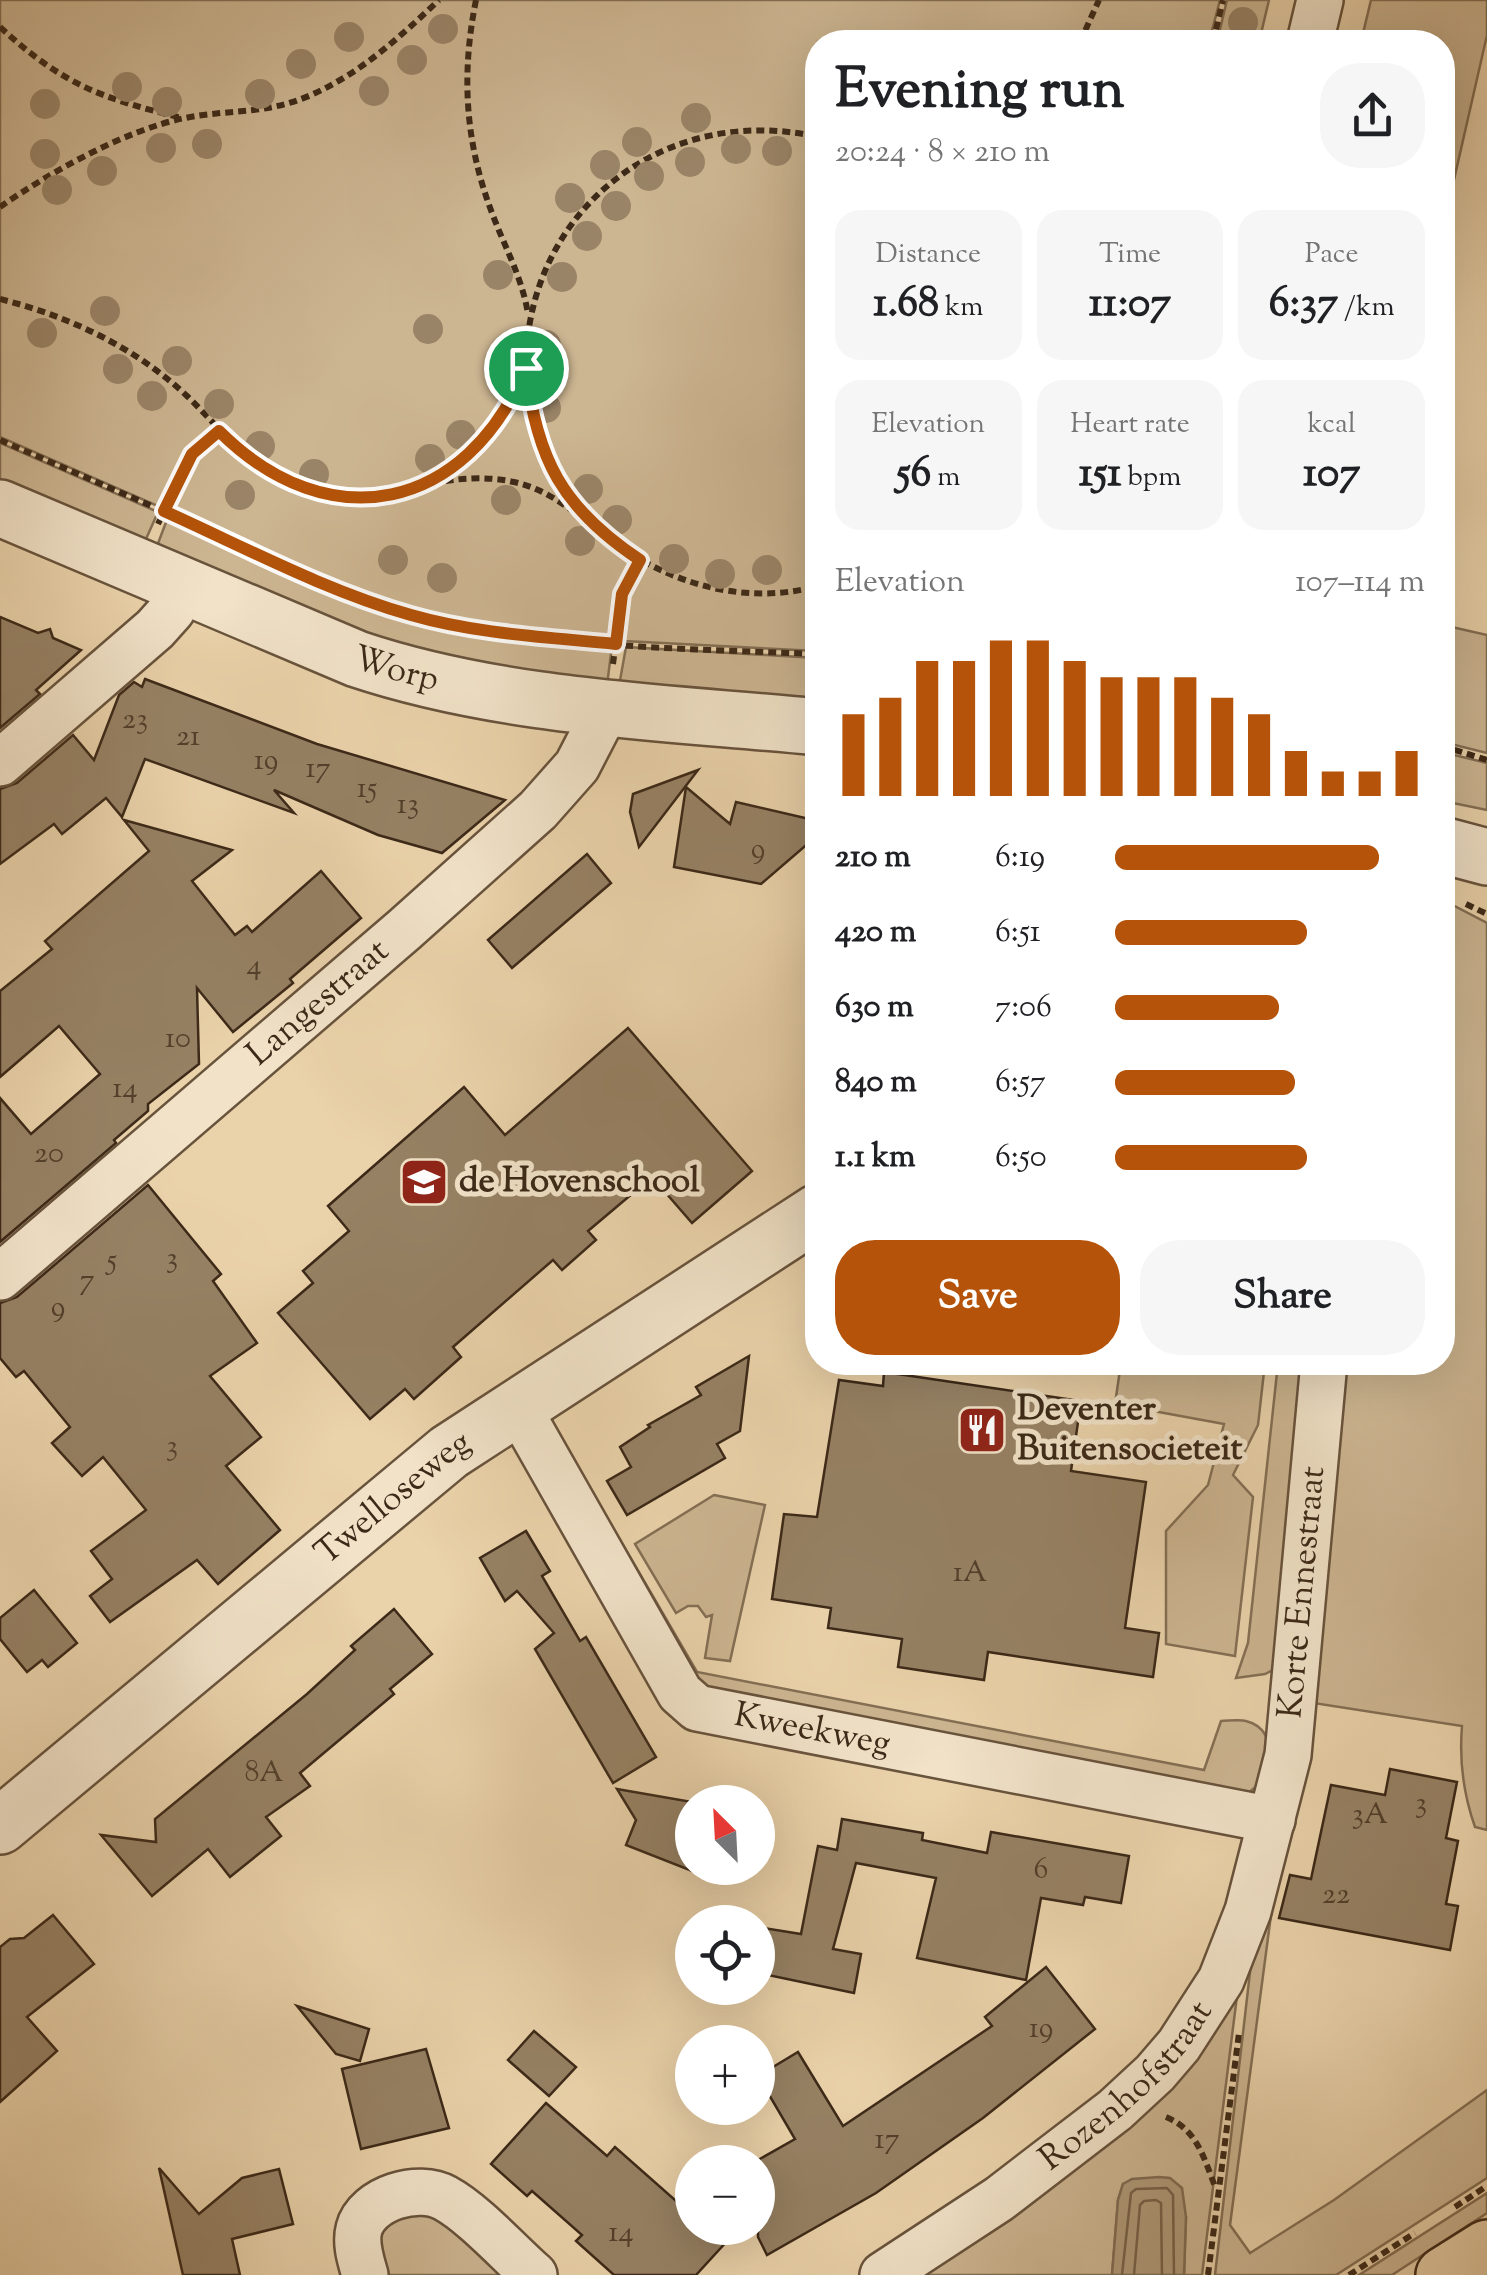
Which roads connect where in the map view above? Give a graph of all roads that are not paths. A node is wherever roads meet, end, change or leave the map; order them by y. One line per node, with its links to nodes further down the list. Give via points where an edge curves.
1 (1320, 0): 2 (street)
2 (1313, 30)
3 (0, 508): 4 (street, Worp)
4 (183, 584): 5 (street, Worp, via 411,677); 7 (street, via 155,629)
5 (608, 706): 6 (street, Worp); 11 (street, Langestraat, via 577,766 538,810)
6 (805, 726)
7 (0, 763)
8 (1455, 848): 9 (street)
9 (1487, 856)
10 (805, 1220): 13 (street, Twelloseweg)
11 (0, 1277)
12 (1323, 1375): 14 (street, Korte Ennestraat, via 1288,1755)
13 (517, 1406): 14 (street, Kweekweg, via 674,1684 697,1708); 15 (street, Twelloseweg, via 448,1452)
14 (1272, 1820): 19 (street, Rozenhofstraat, via 1248,1912 1221,1980 1155,2074 998,2199)
15 (0, 1826)
16 (1487, 2248): 20 (main road)
17 (365, 2275): 18 (street, via 358,2235 364,2217 382,2202 424,2192 454,2204)
18 (534, 2275)
19 (883, 2275)
20 (1444, 2275)

